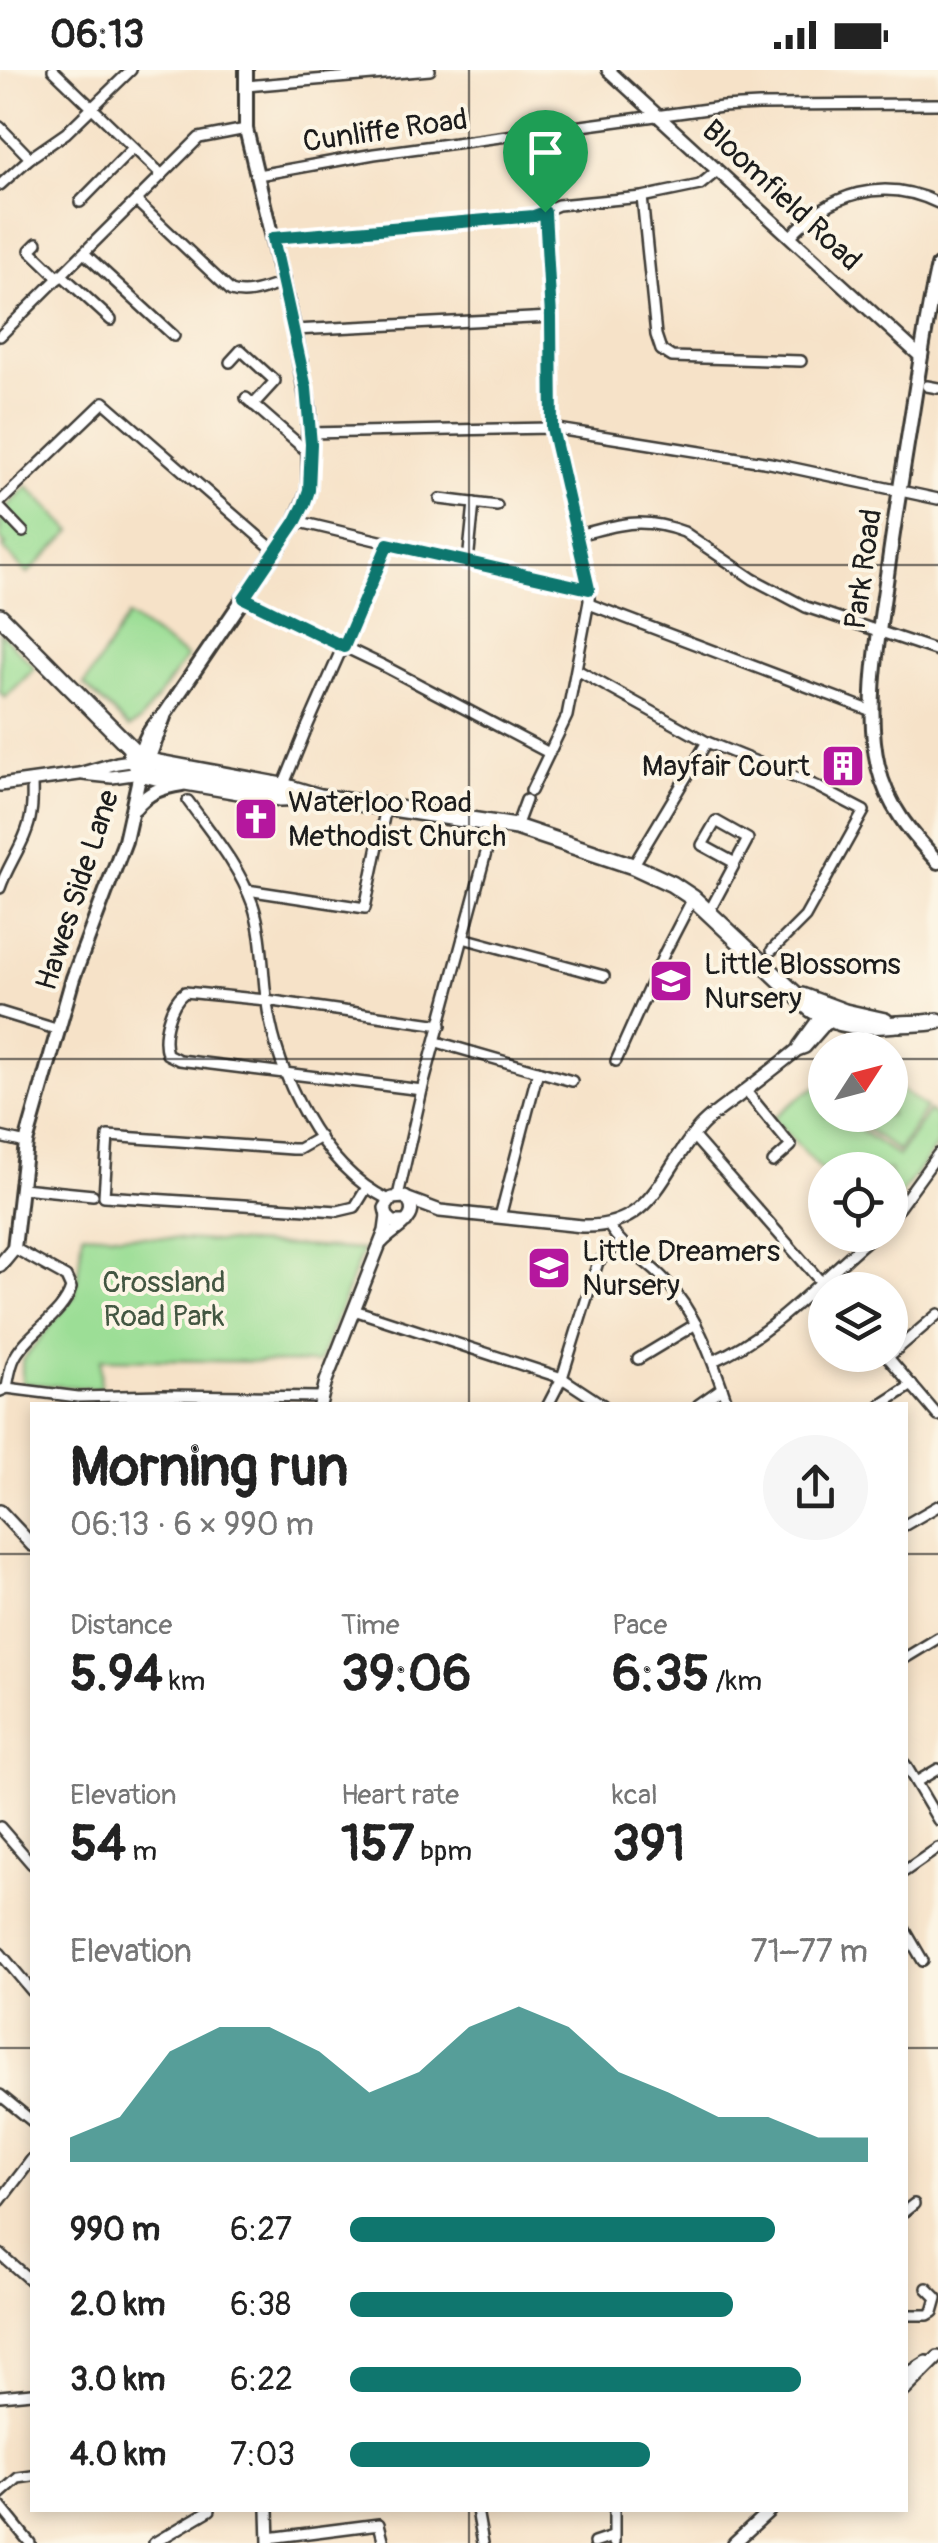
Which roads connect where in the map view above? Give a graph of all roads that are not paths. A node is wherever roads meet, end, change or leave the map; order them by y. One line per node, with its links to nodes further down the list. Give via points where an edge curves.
1 (53, 70): 8 (street)
2 (132, 70): 8 (street)
3 (246, 70): 6 (main road, Hawes Side Lane)
4 (430, 70): 6 (street)
5 (608, 70): 9 (street, Bloomfield Road)
6 (246, 86): 11 (main road, Hawes Side Lane)
7 (938, 104): 9 (street, Cunliffe Road, via 758,105)
8 (92, 108): 12 (street); 13 (street)
9 (660, 116): 14 (street, Bloomfield Road); 16 (street, Cunliffe Road)
10 (0, 127): 13 (street)
11 (246, 129): 15 (street, via 199,138); 16 (main road, Hawes Side Lane)
12 (133, 148): 15 (street); 20 (street)
13 (30, 158): 17 (street)
14 (717, 171): 18 (street, via 700,185); 23 (street, Bloomfield Road)
15 (162, 175): 19 (street)
16 (258, 175): 24 (main road, Hawes Side Lane)
17 (0, 185)
18 (642, 197): 22 (street); 38 (street, via 661,350 672,356)
19 (136, 201): 26 (street); 29 (street, via 231,291)
20 (80, 202)
21 (938, 203): 23 (street, via 896,190 853,194)
22 (545, 212): 24 (street); 31 (street)
23 (790, 237): 36 (street, Bloomfield Road)
24 (273, 238): 29 (main road, Hawes Side Lane)
25 (37, 243): 28 (street, via 30,250)
26 (84, 253): 28 (street); 35 (street)
27 (938, 266): 30 (main road, Park Road)
28 (61, 276): 32 (street); 34 (street)
29 (283, 284): 33 (main road, Hawes Side Lane)
30 (933, 304): 36 (main road, Park Road)
31 (551, 317): 33 (street); 39 (street)
32 (111, 320)
33 (294, 330): 40 (main road, Hawes Side Lane)
34 (0, 336)
35 (174, 336)
36 (921, 358): 42 (main road, Park Road)
37 (230, 362): 41 (street, via 241,350 275,381 249,401)
38 (801, 362)
39 (552, 428): 40 (street); 42 (street); 50 (street)
40 (310, 434): 41 (main road, Hawes Side Lane)
41 (310, 454): 48 (main road, Hawes Side Lane, via 309,490)
42 (899, 491): 44 (street); 58 (main road, Park Road)
43 (440, 499): 45 (street)
44 (938, 499)
45 (474, 503): 47 (street); 53 (street)
46 (0, 505): 49 (street); 52 (street, via 104,402)
47 (497, 506)
48 (296, 521): 51 (street); 52 (main road, Hawes Side Lane)
49 (23, 532)
50 (578, 535): 54 (street); 58 (street, via 626,522 671,527 806,607)
51 (388, 544): 53 (street); 59 (street)
52 (276, 550): 55 (main road, Hawes Side Lane)
53 (468, 562): 54 (street)
54 (589, 589): 56 (street)
55 (244, 598): 59 (street); 65 (main road, Hawes Side Lane)
56 (589, 604): 61 (street); 62 (street)
57 (0, 616): 65 (highway)
58 (880, 632): 60 (street); 62 (main road, Park Road)
59 (344, 647): 64 (street); 69 (street)
60 (938, 651)
61 (577, 670): 63 (street); 64 (street, via 567,716)
62 (872, 711): 75 (main road, Park Road, via 888,800)
63 (707, 742): 77 (street); 83 (street, via 864,811 805,917)
64 (549, 753): 74 (street)
65 (139, 764): 66 (street, via 112,777); 67 (highway); 69 (highway); 72 (main road, Hawes Side Lane)
66 (32, 780): 68 (street); 78 (street, via 28,826)
67 (190, 783): 69 (highway); 72 (main road, via 156,790)
68 (0, 784)
69 (282, 792): 71 (highway)
70 (188, 801): 79 (street)
71 (386, 806): 73 (highway); 79 (street, via 366,908)
72 (132, 811): 90 (main road, Hawes Side Lane)
73 (494, 823): 74 (highway); 82 (street)
74 (516, 827): 77 (highway)
75 (938, 862)
76 (735, 863): 76 (street, via 748,839 716,821 702,844); 81 (street)
77 (633, 866): 80 (highway)
78 (0, 888)
79 (247, 890): 85 (street, via 259,930)
80 (693, 898): 81 (highway); 92 (street)
81 (708, 912): 87 (highway, via 798,995)
82 (463, 938): 84 (street); 89 (street)
83 (772, 950)
84 (604, 976)
85 (266, 1000): 89 (street); 94 (street); 94 (street, via 180,994 164,1042 174,1058)
86 (0, 1012): 90 (street)
87 (829, 1013): 88 (highway, via 860,1027); 97 (street, via 805,1047)
88 (938, 1021)
89 (441, 1025): 91 (street)
90 (59, 1030): 101 (main road, Hawes Side Lane)
91 (437, 1042): 93 (street); 96 (street)
92 (616, 1061)
93 (538, 1072): 95 (street); 111 (street)
94 (286, 1074): 96 (street); 100 (street)
95 (572, 1082)
96 (422, 1090): 108 (street)
97 (746, 1090): 98 (street); 103 (street, via 792,1146)
98 (693, 1136): 113 (street, via 642,1208); 119 (street)
99 (0, 1137): 101 (street)
100 (320, 1137): 105 (street); 107 (street, via 292,1150 108,1136)
101 (26, 1143): 104 (main road, Hawes Side Lane)
102 (938, 1154): 106 (street)
103 (773, 1162)
104 (22, 1188): 107 (street); 115 (main road, Hawes Side Lane)
105 (366, 1189): 107 (street, via 347,1210); 108 (street)
106 (908, 1195)
107 (98, 1196)
108 (398, 1198): 109 (street); 110 (street, via 385,1208); 112 (street, via 412,1206)
109 (440, 1211): 111 (street); 112 (street)
110 (387, 1216): 112 (street); 116 (street)
111 (500, 1217): 113 (street)
112 (407, 1220): 116 (street)
113 (608, 1225): 114 (street)
114 (620, 1243): 124 (street, via 660,1276); 129 (street, via 598,1262)
115 (14, 1248): 118 (main road); 132 (street, via 66,1277 71,1288 12,1361)
116 (377, 1250): 122 (street)
117 (854, 1252): 120 (street)
118 (0, 1265)
119 (812, 1272)
120 (831, 1272)
121 (808, 1291): 127 (street, via 738,1350)
122 (354, 1310): 129 (street); 134 (street)
123 (938, 1314): 125 (street)
124 (696, 1324): 126 (street); 127 (street)
125 (908, 1339)
126 (638, 1359)
127 (712, 1362): 131 (street)
128 (900, 1372): 130 (street)
129 (562, 1378): 135 (street); 136 (street)
130 (912, 1386): 139 (street); 140 (street)
131 (722, 1388): 137 (street); 138 (street)
132 (3, 1390): 133 (street)
133 (161, 1400): 134 (street)
134 (321, 1401)
135 (550, 1402)
136 (598, 1402)
137 (702, 1402)
138 (727, 1402)
139 (886, 1402)
140 (938, 1416)
141 (938, 1506): 143 (street)
142 (0, 1511): 144 (street)
143 (908, 1524)
144 (30, 1542)
145 (938, 1638): 146 (street)
146 (908, 1656)
147 (908, 1769): 149 (street)
148 (938, 1769): 149 (street)
149 (916, 1782): 150 (street)
150 (938, 1820)
151 (0, 1827): 153 (street)
152 (938, 1848): 154 (street)
153 (30, 1862)
154 (908, 1869)
155 (908, 1935): 157 (street, via 921,1957)
156 (0, 1953): 158 (street)
157 (908, 1960)
158 (30, 1986)
159 (0, 2095): 160 (street)
160 (30, 2119)
161 (30, 2167): 162 (street)
162 (0, 2201)
163 (914, 2204): 164 (street)
164 (908, 2208)
165 (0, 2254): 166 (street)
166 (30, 2280)
167 (927, 2288): 168 (street, via 938,2298 934,2312)
168 (908, 2316)
169 (938, 2356): 170 (street); 171 (street)
170 (908, 2374)
171 (908, 2387)
172 (30, 2393): 173 (street)
173 (0, 2396)
174 (30, 2476): 175 (street)
175 (0, 2494)
176 (0, 2506): 187 (street)
177 (207, 2512): 188 (street)
178 (268, 2512): 186 (street)
179 (375, 2512): 183 (street)
180 (477, 2512): 190 (street)
181 (614, 2512): 185 (street)
182 (768, 2512): 192 (street)
183 (378, 2524): 184 (street); 189 (street)
184 (312, 2538): 186 (street)
185 (613, 2540): 191 (street)
186 (269, 2541)
187 (30, 2543)
188 (154, 2543)
189 (384, 2543)
190 (483, 2543)
191 (594, 2543)
192 (734, 2543)

